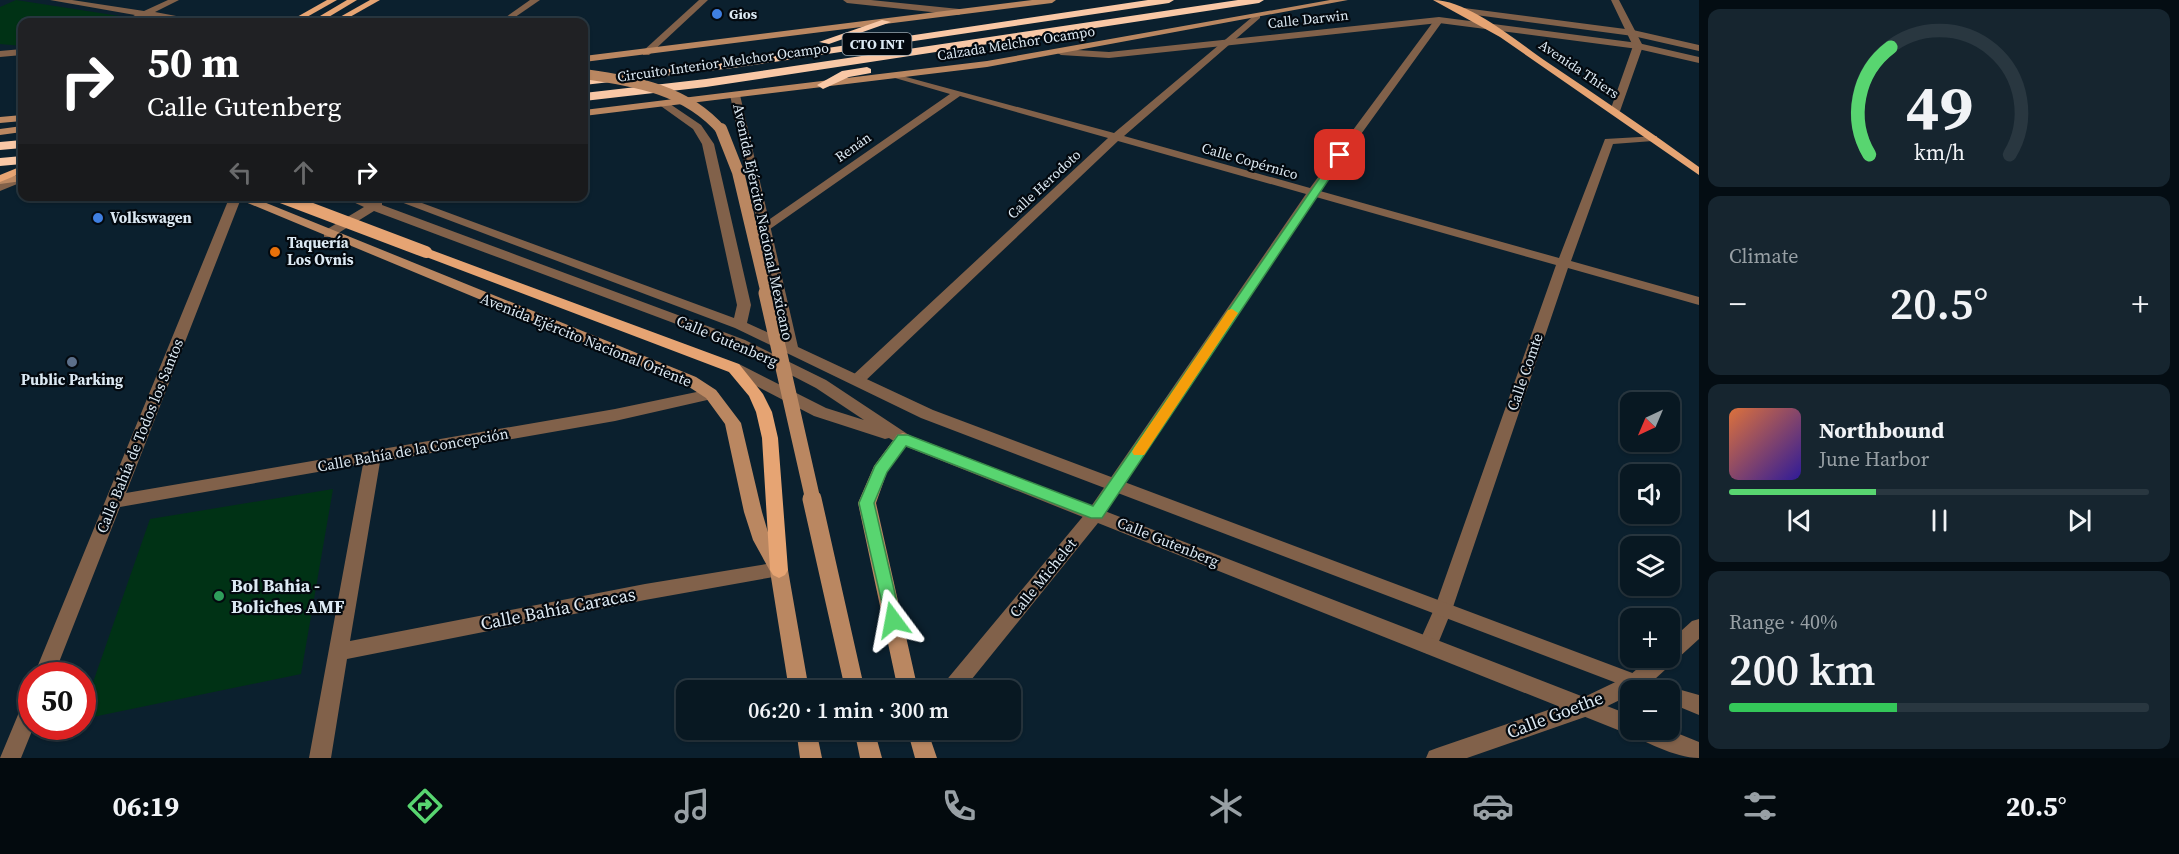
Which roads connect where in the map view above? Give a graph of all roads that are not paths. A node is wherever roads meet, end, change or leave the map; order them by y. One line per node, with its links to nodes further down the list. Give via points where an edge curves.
1 (54, 0): 18 (street)
2 (174, 0): 18 (street)
3 (333, 0): 22 (main road)
4 (353, 0): 23 (main road)
5 (376, 0): 24 (main road)
6 (536, 0): 25 (street)
7 (704, 0): 36 (street)
8 (847, 0): 15 (street)
9 (1052, 0): 17 (main road, CTO INT)
10 (1169, 0): 40 (highway, Circuito Interior Melchor Ocampo / CTO INT)
11 (1259, 0): 33 (highway, Circuito Interior Melchor Ocampo / CTO INT)
12 (1344, 0): 19 (main road, Calzada Melchor Ocampo / CTO INT)
13 (1437, 0): 16 (main road, Avenida Thiers)
14 (1614, 0): 29 (street)
15 (883, 2): 17 (street)
16 (1464, 10): 28 (main road, Avenida Thiers); 29 (street)
17 (959, 12): 27 (main road, CTO INT)
18 (144, 14): 20 (street); 21 (street)
19 (1257, 16): 30 (street, Calle Herodoto); 35 (main road, Calzada Melchor Ocampo / CTO INT)
20 (135, 18)
21 (174, 18)
22 (299, 18)
23 (319, 18)
24 (342, 18)
25 (509, 18)
26 (1439, 20): 28 (street, Calle Darwin); 30 (street, Calle Darwin); 66 (street, Calle Michelet)
27 (886, 22): 36 (main road, CTO INT); 40 (highway, via 835,40 766,53)
28 (1486, 25): 31 (street, Calle Darwin); 49 (main road, Avenida Thiers)
29 (1633, 33): 31 (street); 32 (street)
30 (1227, 41): 35 (street, Calle Darwin, via 1109,55); 55 (street, Calle Herodoto)
31 (1638, 46): 39 (street, Calle Darwin); 49 (street)
32 (1699, 48)
33 (930, 50): 44 (highway, via 898,66 846,74); 47 (highway, Circuito Interior Melchor Ocampo / CTO INT)
34 (18, 52): 37 (street)
35 (1061, 52): 42 (main road, Calzada Melchor Ocampo / CTO INT)
36 (646, 53): 38 (main road, CTO INT)
37 (0, 54)
38 (588, 59)
39 (1699, 60)
40 (733, 66): 43 (highway, Circuito Interior Melchor Ocampo / CTO INT)
41 (588, 74): 97 (main road, bridge, via 666,90 698,107 724,132 752,229)
42 (898, 76): 44 (main road, Calzada Melchor Ocampo / CTO INT); 45 (street, Calle Copérnico)
43 (588, 82)
44 (824, 85): 46 (main road, Calzada Melchor Ocampo / CTO INT)
45 (958, 93): 55 (street, Calle Copérnico); 74 (street, Renán)
46 (735, 95): 48 (main road, Calzada Melchor Ocampo / CTO INT); 74 (street, Avenida Ejército Nacional Mexicano)
47 (588, 97)
48 (663, 104): 50 (main road, Calzada Melchor Ocampo / CTO INT); 78 (street, via 697,127 708,144 744,304)
49 (1615, 111): 56 (main road, Avenida Thiers)
50 (588, 113)
51 (18, 118): 52 (main road)
52 (0, 120)
53 (18, 130): 54 (main road)
54 (0, 132)
55 (1115, 138): 66 (street, Calle Copérnico); 81 (street, Calle Herodoto)
56 (1653, 138): 61 (main road, Avenida Thiers); 76 (street, Calle Comte, via 1609,141)
57 (18, 144): 58 (highway)
58 (0, 146)
59 (18, 160): 60 (highway)
60 (0, 162)
61 (1699, 172)
62 (18, 176): 64 (main road)
63 (18, 177): 65 (street)
64 (0, 180)
65 (0, 187)
66 (1312, 194): 76 (street, Calle Copérnico); 85 (street, Calle Michelet)
67 (234, 201): 86 (street, Calle Bahía de Todos los Santos)
68 (248, 201): 75 (main road, Avenida Ejército Nacional Oriente)
69 (291, 201): 80 (main road, bridge)
70 (358, 201): 73 (street, Calle Gutenberg)
71 (381, 201): 73 (street)
72 (403, 201): 78 (street, Calle Gutenberg)
73 (372, 207): 75 (street); 83 (street, Calle Gutenberg, via 740,343 821,384)
74 (766, 226): 79 (street, Avenida Ejército Nacional Mexicano)
75 (328, 234): 82 (main road, Avenida Ejército Nacional Oriente, via 692,381)
76 (1563, 264): 77 (street, Calle Copérnico); 89 (street, Calle Comte)
77 (1699, 301)
78 (740, 325): 79 (street, Calle Gutenberg)
79 (791, 349): 81 (street, Calle Gutenberg)
80 (734, 368): 83 (street, via 820,412); 88 (main road, via 755,393 768,429)
81 (857, 380): 85 (street, Calle Gutenberg, via 927,414)
82 (711, 394): 84 (street, Calle Bahía de la Concepción); 88 (main road, Avenida Ejército Nacional Oriente, via 733,423 753,512)
83 (903, 439): 87 (street, Calle Gutenberg); 98 (main road, via 880,470 867,503)
84 (372, 458): 86 (street, Calle Bahía de la Concepción); 93 (street)
85 (1117, 484): 87 (street, Calle Michelet); 89 (street, Calle Gutenberg)
86 (115, 501): 94 (street, Calle Bahía de Todos los Santos)
87 (1096, 513): 92 (street, Calle Gutenberg); 99 (street, Calle Michelet)
88 (778, 570): 93 (street, Calle Bahía Caracas); 96 (main road, Avenida Ejército Nacional Oriente)
89 (1444, 607): 92 (street, Calle Comte); 100 (street, Calle Gutenberg)
90 (1699, 627): 91 (street)
91 (1680, 644)
92 (1428, 645): 105 (street, Calle Gutenberg)
93 (338, 652): 114 (street)
94 (49, 662)
95 (1652, 668): 101 (street, Calle Goethe)
96 (797, 680)
97 (853, 680)
98 (906, 680)
99 (959, 680)
100 (1634, 680)
101 (1638, 680)
102 (1620, 690): 105 (street, Calle Goethe)
103 (1680, 698): 104 (street)
104 (1699, 705)
105 (1585, 707): 106 (street, Calle Gutenberg); 118 (street, Calle Goethe)
106 (1620, 721)
107 (18, 739): 113 (street)
108 (808, 740): 115 (main road)
109 (867, 740): 116 (main road)
110 (921, 740): 117 (main road)
111 (1669, 740): 112 (street)
112 (1699, 752)
113 (10, 758)
114 (320, 758)
115 (811, 758)
116 (871, 758)
117 (926, 758)
118 (1437, 758)

